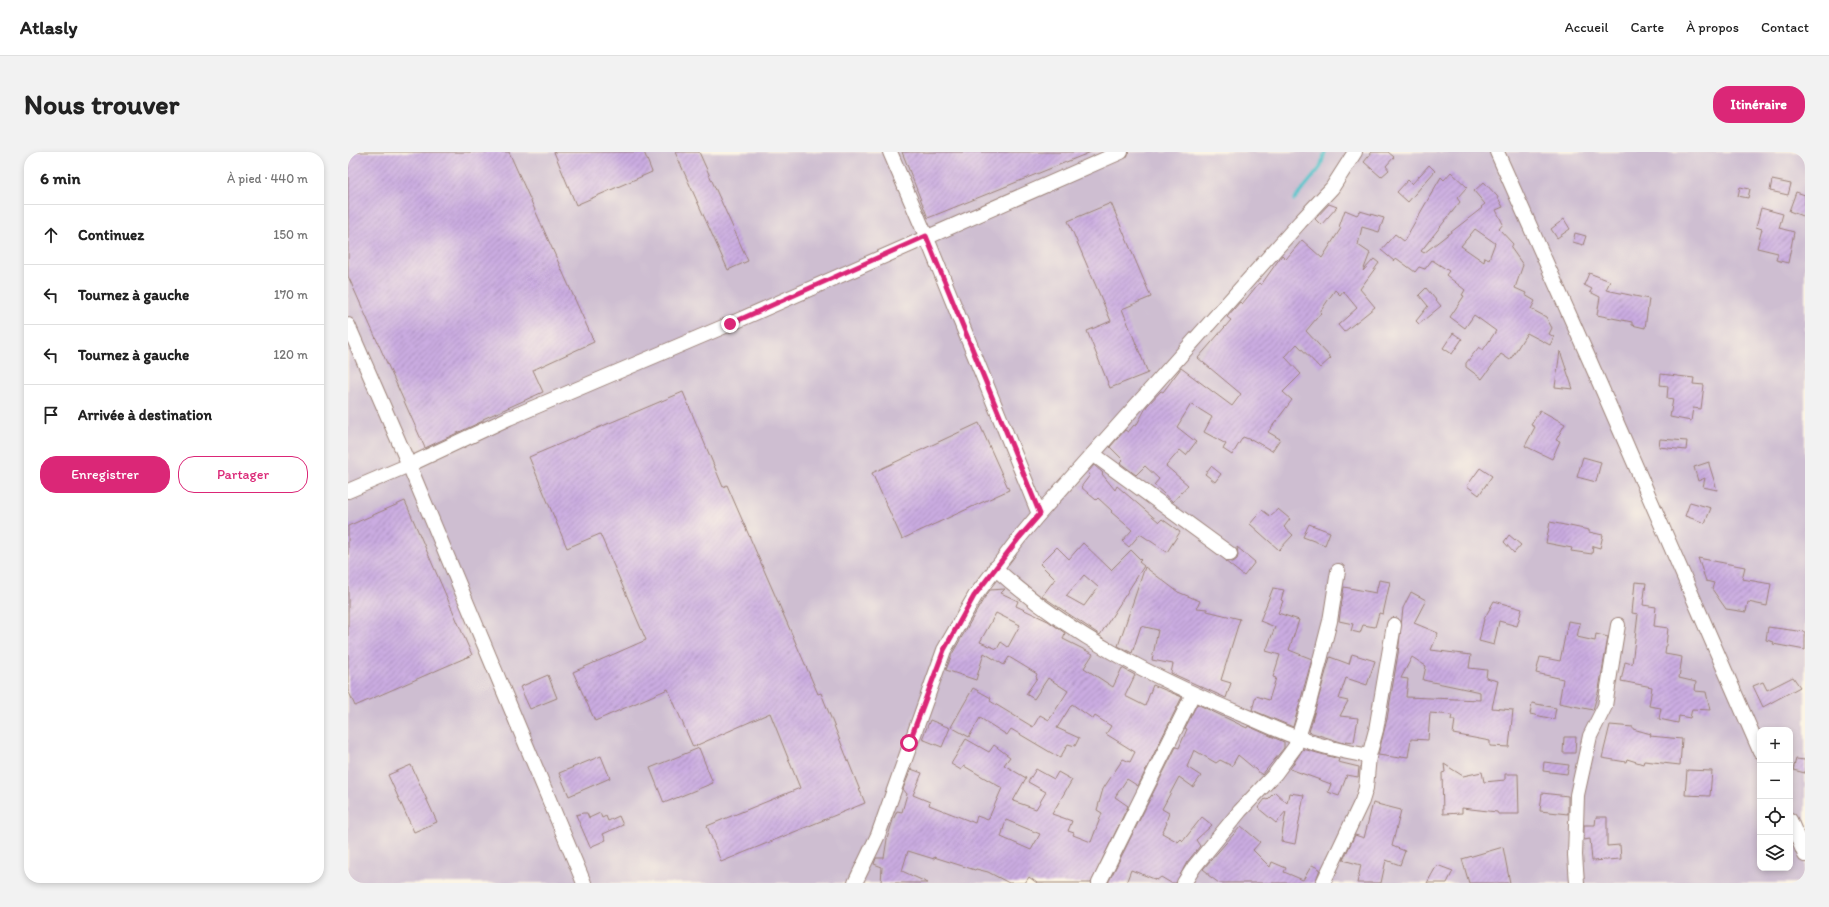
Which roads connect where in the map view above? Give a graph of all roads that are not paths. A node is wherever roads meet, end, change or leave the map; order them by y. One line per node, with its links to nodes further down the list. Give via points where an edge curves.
1 (890, 152): 5 (street)
2 (1121, 152): 5 (street)
3 (1355, 152): 7 (street, via 1332,188)
4 (1498, 152): 18 (street)
5 (926, 236): 8 (street, via 730,324 509,418); 10 (street)
6 (348, 325): 8 (street)
7 (1093, 454): 10 (street); 11 (street)
8 (409, 465): 9 (street); 22 (street)
9 (348, 491)
10 (1040, 514): 12 (street)
11 (1230, 554)
12 (995, 568): 16 (street, via 1017,588 1103,648); 23 (street, via 974,596 944,650 878,835)
13 (1338, 571): 17 (street, via 1330,621 1309,703)
14 (1394, 625): 19 (street, via 1376,730)
15 (1618, 625): 27 (street, via 1605,706 1590,736 1577,795)
16 (1193, 694): 17 (street); 24 (street)
17 (1297, 738): 19 (street); 25 (street, via 1291,754 1240,811)
18 (1757, 744)
19 (1369, 756): 26 (street, via 1362,801)
20 (1793, 827): 21 (street)
21 (1805, 855)
22 (584, 883)
23 (854, 883)
24 (1100, 883)
25 (1184, 883)
26 (1323, 883)
27 (1577, 883)

